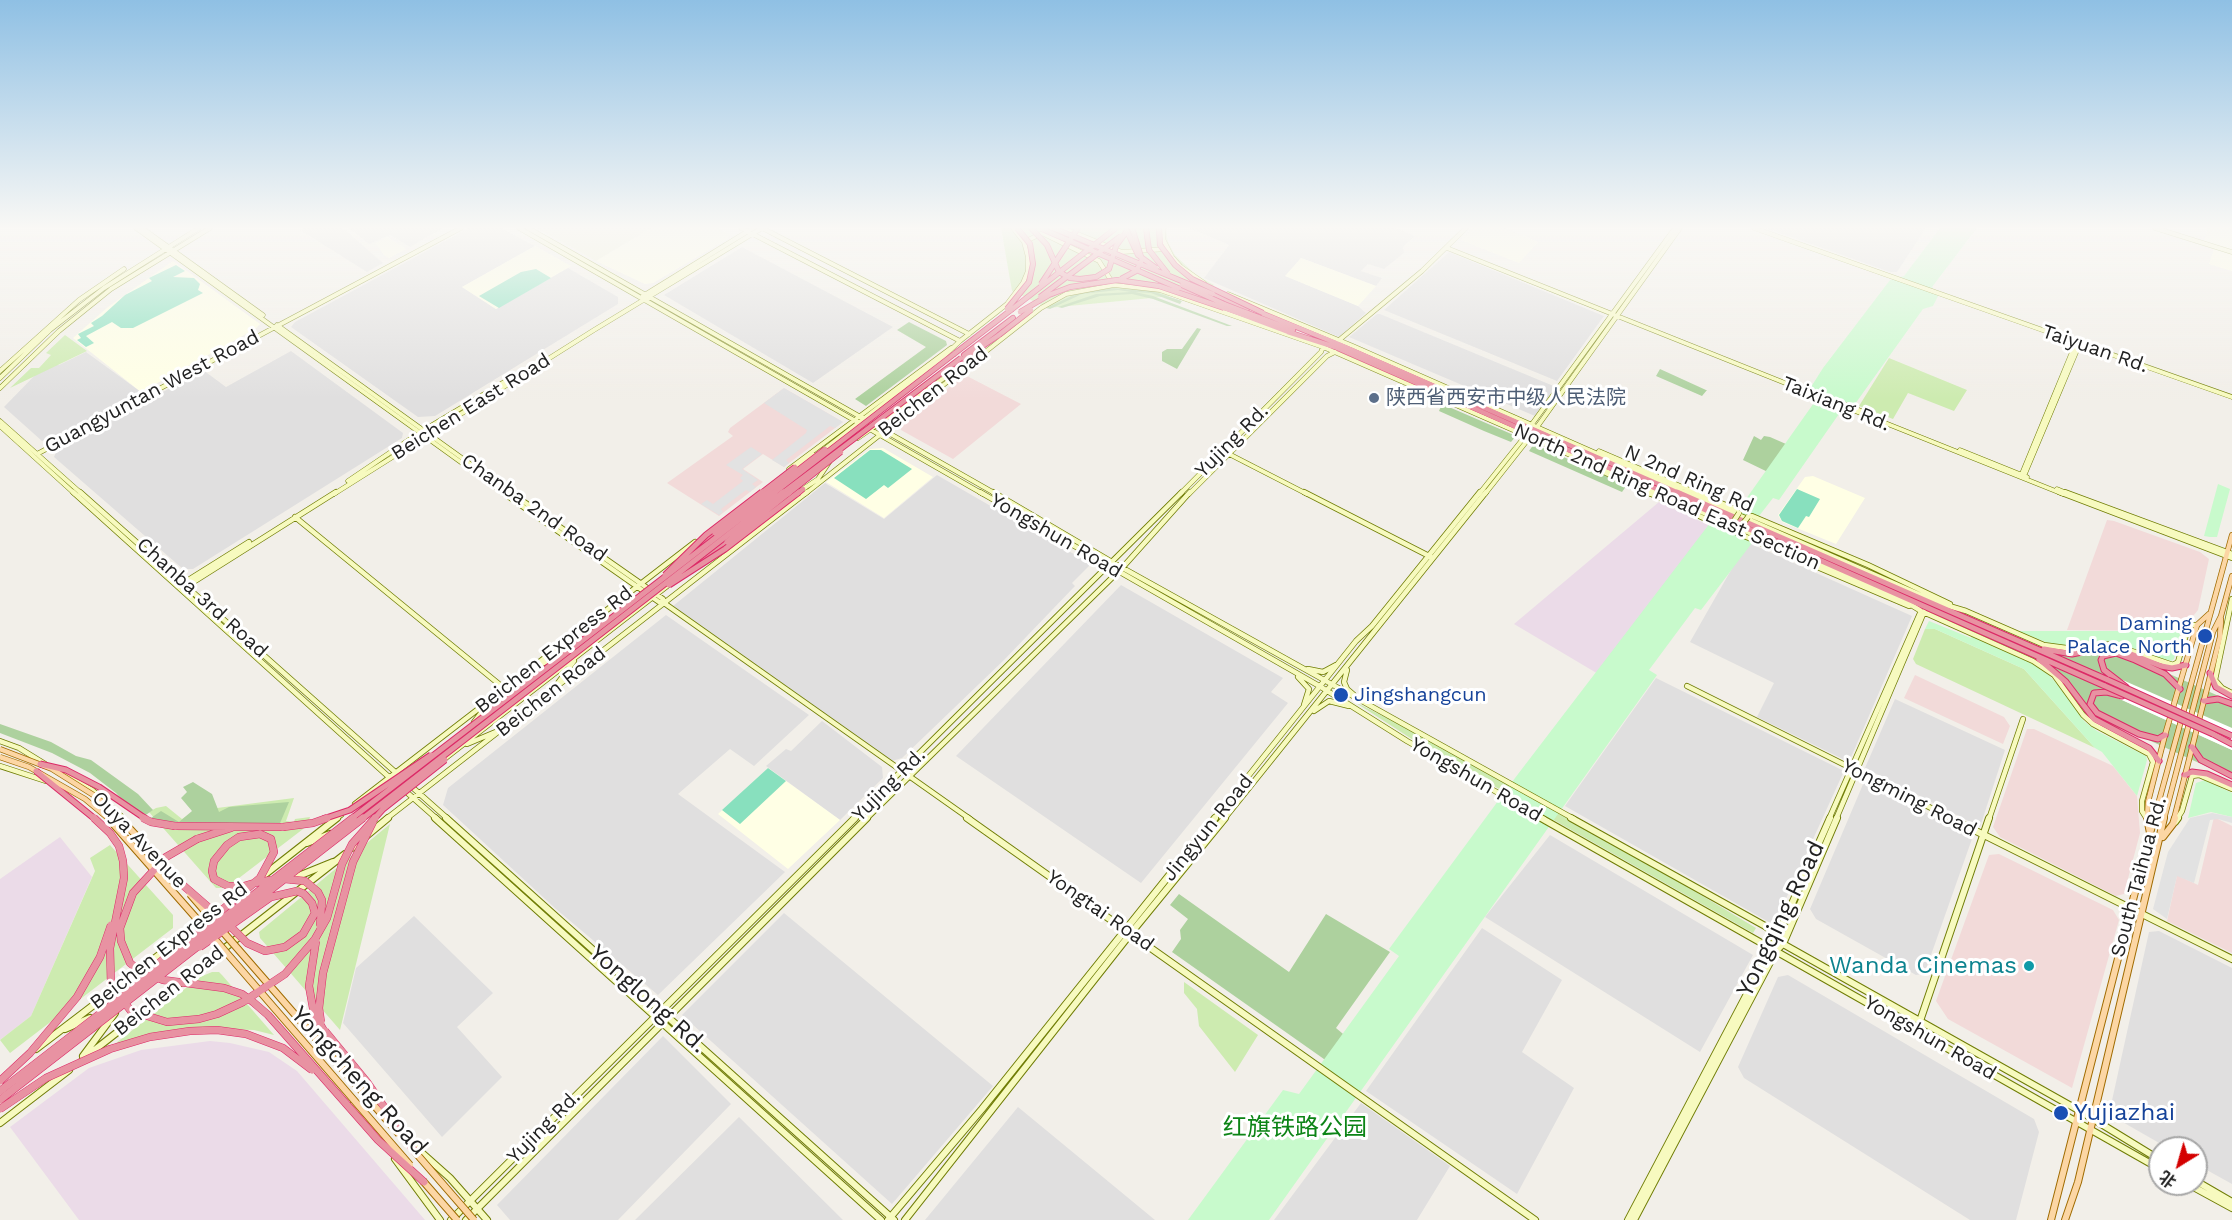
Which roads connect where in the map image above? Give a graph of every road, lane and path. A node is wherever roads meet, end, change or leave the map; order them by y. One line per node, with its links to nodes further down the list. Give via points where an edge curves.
1 (102, 285): 49 (street, via 78,300)
2 (108, 285): 50 (street, via 75,309)
3 (118, 285): 51 (street, via 83,311)
4 (218, 285): 39 (street, Chanba 2nd Road)
5 (351, 285): 39 (street, Guangyuntan West Road)
6 (353, 285): 39 (street, Guangyuntan West Road)
7 (622, 285): 32 (street)
8 (624, 285): 32 (street)
9 (663, 285): 32 (street, Beichen East Road)
10 (853, 285): 43 (street)
11 (873, 285): 41 (street)
12 (1022, 285): 41 (street, Beichen Road, via 1007,304)
13 (1027, 285): 35 (highway, bridge)
14 (1038, 285): 33 (highway, bridge)
15 (1043, 285): 33 (highway, Beichen Express Rd, bridge)
16 (1056, 285): 36 (highway, Beichen Express Rd, bridge)
17 (1080, 285): 36 (highway, bridge)
18 (1087, 285): 42 (highway, bridge, via 1038,304)
19 (1114, 285): 46 (street, North 2nd Ring Road East Section, via 1160,290); 47 (street, Beichen Road, via 1081,290 1053,301)
20 (1152, 285): 34 (highway, bridge)
21 (1174, 285): 34 (highway, bridge)
22 (1183, 285): 34 (highway, N 2nd Ring Rd, bridge)
23 (1191, 285): 37 (highway, bridge)
24 (1202, 285): 37 (highway, N 2nd Ring Rd, bridge)
25 (1209, 285): 45 (street, North 2nd Ring Road East Section)
26 (1405, 285): 45 (street, Yujing Rd.)
27 (1541, 285): 38 (street, Taixiang Rd.)
28 (1635, 285): 38 (street)
29 (1636, 285): 38 (street)
30 (1916, 285): 44 (street, Taiyuan Rd.)
31 (1918, 285): 44 (street, Taiyuan Rd.)
32 (644, 297): 53 (street, Yongshun Road); 54 (street, Yongshun Road); 64 (street, Beichen East Road)
33 (1026, 298): 35 (highway, Beichen Express Rd, bridge)
34 (1224, 306): 40 (highway); 45 (highway, N 2nd Ring Rd)
35 (1009, 310): 62 (highway, Beichen Express Rd, bridge)
36 (1020, 312): 48 (highway, Beichen Express Rd)
37 (1263, 313): 45 (highway, N 2nd Ring Rd)
38 (1614, 314): 59 (street); 76 (street, Taixiang Rd.)
39 (275, 326): 64 (street, Chanba 2nd Road); 71 (street, Guangyuntan West Road)
40 (1288, 332): 45 (highway, N 2nd Ring Rd); 46 (highway)
41 (969, 334): 43 (street, Beichen Road)
42 (999, 334): 48 (highway)
43 (960, 341): 53 (street, Beichen Road)
44 (2078, 342): 52 (street, Taiyuan Rd.); 76 (street)
45 (1336, 345): 46 (street, North 2nd Ring Road East Section); 59 (highway, N 2nd Ring Rd); 66 (street, North 2nd Ring Road East Section); 70 (highway, N 2nd Ring Rd); 73 (street, Yujing Rd.)
46 (1323, 347): 83 (street, Yujing Rd.)
47 (983, 352): 58 (street); 61 (street, Beichen Road)
48 (962, 358): 63 (highway, Beichen Express Rd, bridge)
49 (0, 371)
50 (0, 378)
51 (0, 388)
52 (2232, 396)
53 (862, 417): 54 (street, Beichen Road); 56 (street); 58 (street, Yongshun Road)
54 (854, 420): 56 (street, Yongshun Road); 92 (street, Beichen Road)
55 (0, 421): 71 (street, Chanba 3rd Road)
56 (860, 423): 60 (street, Yongshun Road); 69 (street)
57 (0, 426): 71 (street, Chanba 3rd Road)
58 (877, 426): 60 (street); 61 (street, Yongshun Road)
59 (1533, 426): 67 (highway, N 2nd Ring Rd); 68 (street, North 2nd Ring Road East Section)
60 (871, 430): 65 (street, Yongshun Road); 72 (street)
61 (884, 430): 65 (street, Beichen Road); 83 (street, Yongshun Road)
62 (855, 431): 79 (highway, bridge, via 819,453); 100 (highway, Beichen Express Rd, bridge)
63 (863, 431): 86 (highway, bridge); 100 (highway, Beichen Express Rd, bridge)
64 (424, 434): 78 (street, Beichen East Road); 91 (street, Beichen East Road); 92 (street, Chanba 2nd Road)
65 (879, 435): 83 (street, Yongshun Road); 101 (street, Beichen Road)
66 (1528, 436): 74 (street, North 2nd Ring Road East Section); 82 (street, Jingyun Road)
67 (1553, 437): 68 (street); 103 (highway, N 2nd Ring Rd)
68 (1581, 446): 74 (street, bridge, via 1739,513 1730,527 1723,527 1586,465); 89 (street, North 2nd Ring Road East Section)
69 (826, 448): 75 (street); 84 (street)
70 (1563, 448): 74 (street); 90 (highway, N 2nd Ring Rd)
71 (35, 454): 91 (street, Chanba 3rd Road)
72 (836, 454): 77 (street, via 818,478); 86 (street)
73 (1229, 454): 82 (street); 85 (street, Yujing Rd.)
74 (1575, 456): 99 (street, North 2nd Ring Road East Section)
75 (795, 467): 100 (highway, bridge, via 706,535)
76 (2022, 476): 81 (street, Taixiang Rd.)
77 (803, 489): 100 (highway, bridge, via 725,549)
78 (295, 517): 91 (street, Beichen East Road); 124 (street)
79 (715, 533): 84 (highway)
80 (2232, 535): 81 (main road, South Taihua Rd.)
81 (2230, 555): 105 (main road, South Taihua Rd.)
82 (1431, 557): 112 (street, Jingyun Road); 116 (street, Jingyun Road)
83 (1110, 564): 85 (street, Yongshun Road); 87 (street, Yongshun Road); 152 (street, Yujing Rd.)
84 (676, 565): 94 (street)
85 (1123, 567): 87 (street, Yujing Rd.); 113 (street, Yongshun Road)
86 (685, 572): 97 (street)
87 (1117, 572): 115 (street, Yongshun Road); 155 (street, Yujing Rd.)
88 (2232, 576): 106 (main road, South Taihua Rd.)
89 (1899, 582): 93 (street); 95 (street); 96 (street, North 2nd Ring Road East Section); 103 (street, bridge, via 1752,516 1737,533)
90 (1879, 585): 99 (highway); 103 (highway, N 2nd Ring Rd)
91 (183, 586): 153 (street, Chanba 3rd Road); 157 (street, Chanba 3rd Road)
92 (640, 586): 94 (street, Chanba 2nd Road); 117 (street, Beichen Road)
93 (1910, 588): 95 (street); 96 (street)
94 (646, 590): 97 (street, Chanba 2nd Road); 111 (street)
95 (1925, 592): 104 (street)
96 (1918, 594): 102 (street, North 2nd Ring Road East Section); 103 (highway)
97 (655, 596): 101 (street, Chanba 2nd Road); 110 (street)
98 (2232, 599): 126 (street, via 2215,680)
99 (1904, 600): 103 (highway)
100 (638, 602): 140 (highway, Beichen Express Rd, bridge); 141 (highway, Beichen Express Rd, bridge)
101 (664, 603): 122 (street, Beichen Road); 152 (street, Yongtai Road)
102 (1939, 603): 103 (highway); 104 (street, North 2nd Ring Road East Section)
103 (1925, 608): 108 (highway, N 2nd Ring Rd); 109 (highway, N 2nd Ring Rd); 151 (street, Yongqing Road); 166 (street, via 2040,665 2059,680 2088,719 2144,750 2153,762 2142,801)
104 (1966, 611): 107 (street, North 2nd Ring Road East Section, via 2055,648 2111,644 2168,665 2176,664 2187,628)
105 (2211, 612): 107 (main road); 170 (main road, South Taihua Rd.)
106 (2221, 616): 118 (main road); 172 (main road, South Taihua Rd., via 2213,632 2179,756)
107 (2197, 625): 114 (main road)
108 (2022, 642): 114 (highway, via 2072,654 2111,646 2161,666); 119 (highway, N 2nd Ring Rd)
109 (2025, 650): 119 (highway, N 2nd Ring Rd); 148 (highway, via 2059,674 2094,719 2149,748)
110 (577, 656): 122 (street); 144 (street)
111 (559, 657): 117 (street); 135 (street)
112 (1344, 657): 113 (street, via 1323,672); 120 (street, Jingyun Road)
113 (1286, 660): 120 (street, Yongshun Road)
114 (2186, 665): 125 (main road)
115 (1284, 667): 120 (street, Yongshun Road); 130 (street, via 1308,686 1309,694)
116 (1348, 667): 123 (street, Jingyun Road); 131 (street, via 1343,678 1347,689)
117 (533, 668): 124 (street, Beichen Road)
118 (2210, 673): 126 (highway, via 2216,687); 128 (main road)
119 (2108, 683): 125 (highway, via 2101,660 2108,653 2116,653 2165,674); 137 (highway, N 2nd Ring Rd, bridge); 137 (highway, N 2nd Ring Rd, bridge, via 2137,700); 138 (highway, via 2090,699 2097,713 2148,738)
120 (1323, 684): 123 (street, Yongshun Road); 130 (street, Jingyun Road)
121 (1687, 686): 151 (street, Yongming Road)
122 (555, 688): 136 (street, Beichen Road)
123 (1330, 688): 131 (street, Yongshun Road); 132 (street, Yongshun Road); 133 (street, Jingyun Road)
124 (505, 689): 127 (street, Beichen Road)
125 (2180, 689): 138 (main road)
126 (2232, 694)
127 (490, 700): 135 (street); 153 (street, Beichen Road)
128 (2204, 701): 129 (highway, via 2218,699); 145 (main road)
129 (2232, 704)
130 (1300, 712): 183 (street, Jingyun Road)
131 (1382, 712): 186 (street, Yongshun Road)
132 (1368, 716): 133 (street, via 1333,700 1323,703); 191 (street, Yongshun Road)
133 (1306, 719): 185 (street, Jingyun Road)
134 (2023, 719): 171 (street)
135 (473, 723): 158 (street)
136 (504, 729): 144 (street); 163 (street, Beichen Road)
137 (2213, 731): 139 (highway, bridge); 143 (highway)
138 (2165, 735): 148 (main road)
139 (2232, 735)
140 (458, 738): 168 (highway, bridge, via 365,802 341,814 298,826); 194 (highway, Beichen Express Rd, bridge)
141 (468, 738): 165 (highway, bridge); 193 (highway, Beichen Express Rd, bridge)
142 (0, 741): 180 (street, Ouya Avenue, via 27,752 102,799 133,828)
143 (2232, 743)
144 (459, 747): 160 (street)
145 (2192, 747): 154 (main road); 156 (highway, via 2207,764)
146 (0, 748): 150 (main road, bridge)
147 (0, 757): 150 (main road, bridge)
148 (2159, 761): 166 (main road)
149 (0, 766): 181 (street, Ouya Avenue, via 60,786 84,801 122,836)
150 (38, 768): 168 (highway, bridge, via 66,770 151,822); 175 (main road, bridge, via 78,784 108,807); 177 (highway, bridge, via 110,833 119,846 123,861); 219 (main road, bridge, via 106,816 140,852)
151 (1853, 769): 171 (street, Yongming Road); 186 (street, Yongqing Road); 189 (street, Yongqing Road)
152 (902, 771): 155 (street, Yongtai Road); 195 (street, Yujing Rd.)
153 (396, 773): 157 (street, Beichen Road); 158 (street, Chanba 3rd Road)
154 (2185, 775): 161 (highway, via 2200,772); 167 (main road)
155 (909, 776): 183 (street, Yongtai Road); 199 (street, Yujing Rd.)
156 (2232, 776)
157 (390, 778): 159 (street, Chanba 3rd Road); 173 (street, Beichen Road)
158 (402, 778): 159 (street); 160 (street, Yonglong Rd.)
159 (396, 783): 162 (street, Yonglong Rd.); 169 (street)
160 (410, 785): 162 (street); 163 (street, Yonglong Rd.)
161 (2230, 787): 167 (street, via 2192,776)
162 (403, 790): 164 (street, Yonglong Rd.); 176 (street)
163 (420, 794): 164 (street, Beichen Road); 195 (street, Yonglong Rd.)
164 (411, 799): 174 (street, Beichen Road); 197 (street, Yonglong Rd.)
165 (395, 800): 177 (highway, bridge, via 364,827 352,844 342,864 327,918 299,959 265,989 217,1014 167,1022 139,1015 124,1006 109,974 110,948); 202 (highway, bridge, via 364,836 352,862 320,990 320,1021)
166 (2147, 819): 170 (main road)
167 (2173, 824): 172 (main road)
168 (245, 826): 205 (highway, bridge, via 197,839 149,873 133,893 123,916 120,928 124,952 141,972 163,980 224,988 253,1002)
169 (330, 834): 173 (street); 180 (street)
170 (2150, 835): 178 (main road, South Taihua Rd.)
171 (1984, 836): 178 (street, Yongming Road); 200 (street)
172 (2161, 839): 179 (main road, South Taihua Rd.)
173 (300, 845): 180 (street, Beichen Road)
174 (338, 859): 176 (street); 188 (street, Beichen Road)
175 (177, 880): 193 (highway, bridge, via 211,908 225,922 232,929 247,943 265,951 295,941 315,913 309,898 297,891 271,897 238,921 229,927 210,940); 216 (main road, bridge)
176 (283, 882): 182 (street)
177 (122, 892): 206 (highway, bridge, via 100,957 77,997)
178 (2131, 909): 179 (street, Yongming Road); 211 (main road, South Taihua Rd.)
179 (2142, 914): 192 (street, Yongming Road); 212 (main road, South Taihua Rd.)
180 (214, 920): 181 (street, Beichen Road); 182 (street, Ouya Avenue); 184 (street)
181 (199, 923): 184 (street, Ouya Avenue); 201 (street, Beichen Road)
182 (221, 928): 187 (street); 188 (street, Ouya Avenue)
183 (1125, 928): 185 (street, Yongtai Road); 226 (street, Jingyun Road)
184 (205, 930): 187 (street, Ouya Avenue); 198 (street)
185 (1131, 933): 234 (street, Jingyun Road); 235 (street, Yongtai Road)
186 (1778, 935): 189 (street, Yongshun Road); 191 (street, Yongqing Road)
187 (210, 937): 190 (street, Ouya Avenue); 196 (street)
188 (232, 941): 190 (street, Beichen Road); 222 (street, Yongcheng Road, via 392,1124)
189 (1783, 944): 191 (street, Yongqing Road); 200 (street, Yongshun Road)
190 (222, 950): 203 (street, Beichen Road); 227 (street, Yongcheng Road, via 375,1130)
191 (1773, 950): 213 (street, Yongshun Road); 236 (street, Yongqing Road); 237 (street, Yongqing Road)
192 (2232, 959)
193 (140, 990): 208 (highway, Beichen Express Rd, bridge)
194 (125, 993): 202 (highway, bridge, via 172,951 254,884 260,878 274,852 271,839 260,834 239,837 227,845 214,861 214,879 228,886 244,886 254,883 265,880 294,879 305,881 318,892 323,916 309,986 314,1014); 206 (highway, Beichen Express Rd, bridge)
195 (661, 1009): 197 (street, Yujing Rd.); 199 (street, Yonglong Rd.)
196 (116, 1012): 203 (street); 207 (street)
197 (655, 1015): 199 (street, Yonglong Rd.); 222 (street, Yujing Rd.)
198 (90, 1018): 201 (street); 206 (street)
199 (667, 1020): 224 (street, Yujing Rd.); 226 (street, Yonglong Rd.); 233 (street, Yonglong Rd., via 741,1097)
200 (1920, 1020): 211 (street, Yongshun Road)
201 (60, 1031): 204 (street, Beichen Road)
202 (326, 1034): 216 (highway, bridge, via 367,1082)
203 (78, 1063): 209 (street, Beichen Road)
204 (0, 1076)
205 (327, 1083): 210 (highway, bridge, via 303,1061 268,1041 236,1032 190,1030 110,1049 46,1078); 219 (highway, bridge, via 378,1140)
206 (1, 1086): 207 (street)
207 (10, 1095): 208 (street); 209 (street)
208 (0, 1102)
209 (20, 1108): 214 (street, Beichen Road)
210 (0, 1109)
211 (2080, 1112): 212 (street, Yongshun Road); 213 (main road, South Taihua Rd.)
212 (2092, 1120): 215 (main road, South Taihua Rd.); 217 (street, Yongshun Road)
213 (2077, 1121): 215 (street, Yongshun Road); 238 (main road, South Taihua Rd.)
214 (0, 1123)
215 (2090, 1128): 218 (street, Yongshun Road); 239 (main road, South Taihua Rd.)
216 (415, 1152): 231 (main road, bridge)
217 (2148, 1153)
218 (2148, 1161)
219 (424, 1182): 229 (main road, bridge)
220 (2208, 1188): 223 (street)
221 (2208, 1195): 225 (street)
222 (470, 1200): 224 (street, Yongcheng Road); 228 (street, Yujing Rd.)
223 (2232, 1202)
224 (477, 1208): 230 (street, Yujing Rd.); 232 (street, Yongcheng Road)
225 (2232, 1208)
226 (891, 1219)
227 (440, 1220)
228 (451, 1220)
229 (457, 1220)
230 (466, 1220)
231 (474, 1220)
232 (487, 1220)
233 (881, 1220)
234 (905, 1220)
235 (1535, 1220)
236 (1628, 1220)
237 (1634, 1220)
238 (2051, 1220)
239 (2065, 1220)

